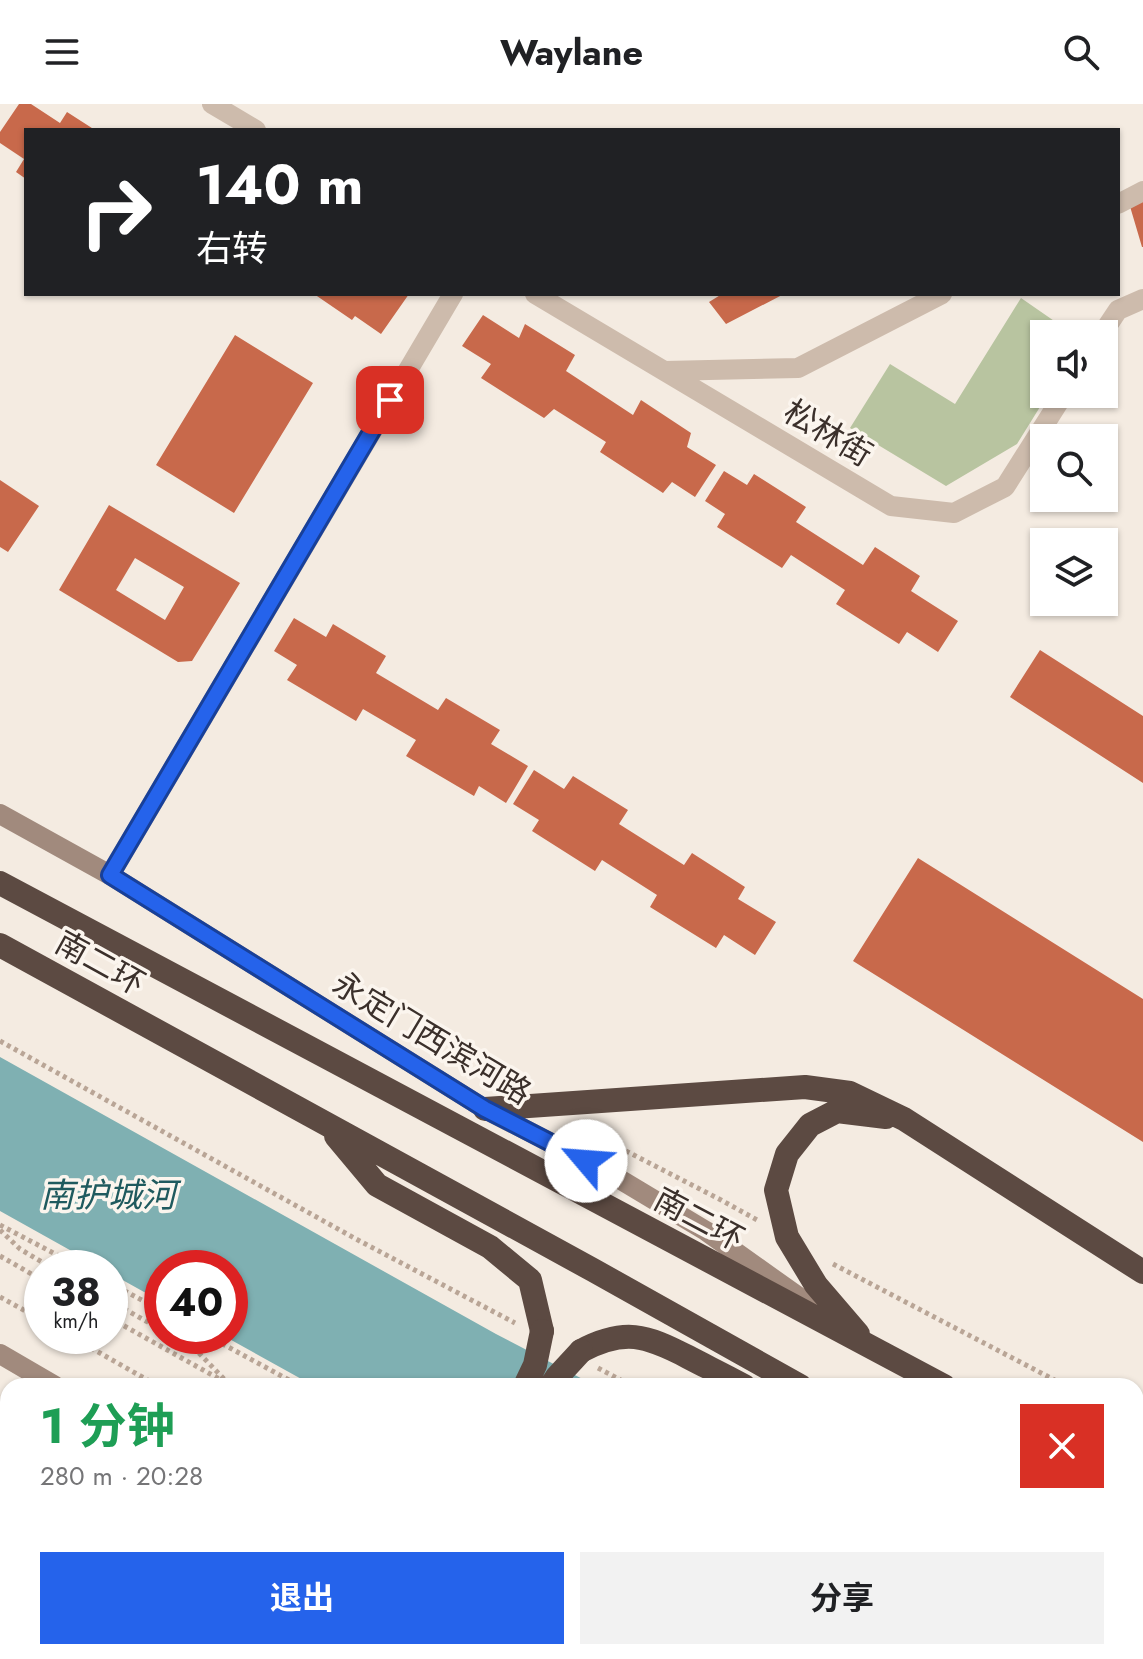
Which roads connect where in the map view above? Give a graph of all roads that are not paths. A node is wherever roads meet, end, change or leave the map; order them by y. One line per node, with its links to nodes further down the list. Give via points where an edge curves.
1 (216, 105): 2 (street)
2 (253, 128)
3 (1143, 191): 4 (street)
4 (1120, 203)
5 (452, 296): 13 (street)
6 (538, 296): 10 (street, 松林街)
7 (938, 296): 10 (street, via 798,368)
8 (1143, 299): 9 (street, via 1118,310)
9 (1111, 320)
10 (665, 371): 11 (street, 松林街, via 891,506 954,513 1005,487)
11 (1055, 408)
12 (0, 814): 13 (street, 永定门西滨河路)
13 (110, 875): 16 (street, 永定门西滨河路)
14 (0, 883): 20 (highway, 南二环)
15 (0, 945): 18 (highway, 南二环)
16 (485, 1109): 17 (highway, via 805,1087 850,1093); 20 (street, 永定门西滨河路, via 706,1231)
17 (904, 1119): 19 (highway); 20 (highway, via 837,1111 810,1125 787,1154 776,1190 787,1237 816,1285)
18 (327, 1124): 23 (highway, bridge, via 377,1185 490,1247 530,1280 535,1365); 26 (highway, 南二环)
19 (1143, 1272)
20 (868, 1346): 27 (highway, 南二环)
21 (0, 1354): 22 (street)
22 (41, 1378)
23 (529, 1378)
24 (556, 1378): 25 (highway, bridge, via 600,1341 623,1337 662,1344)
25 (728, 1378)
26 (786, 1378)
27 (929, 1378)

